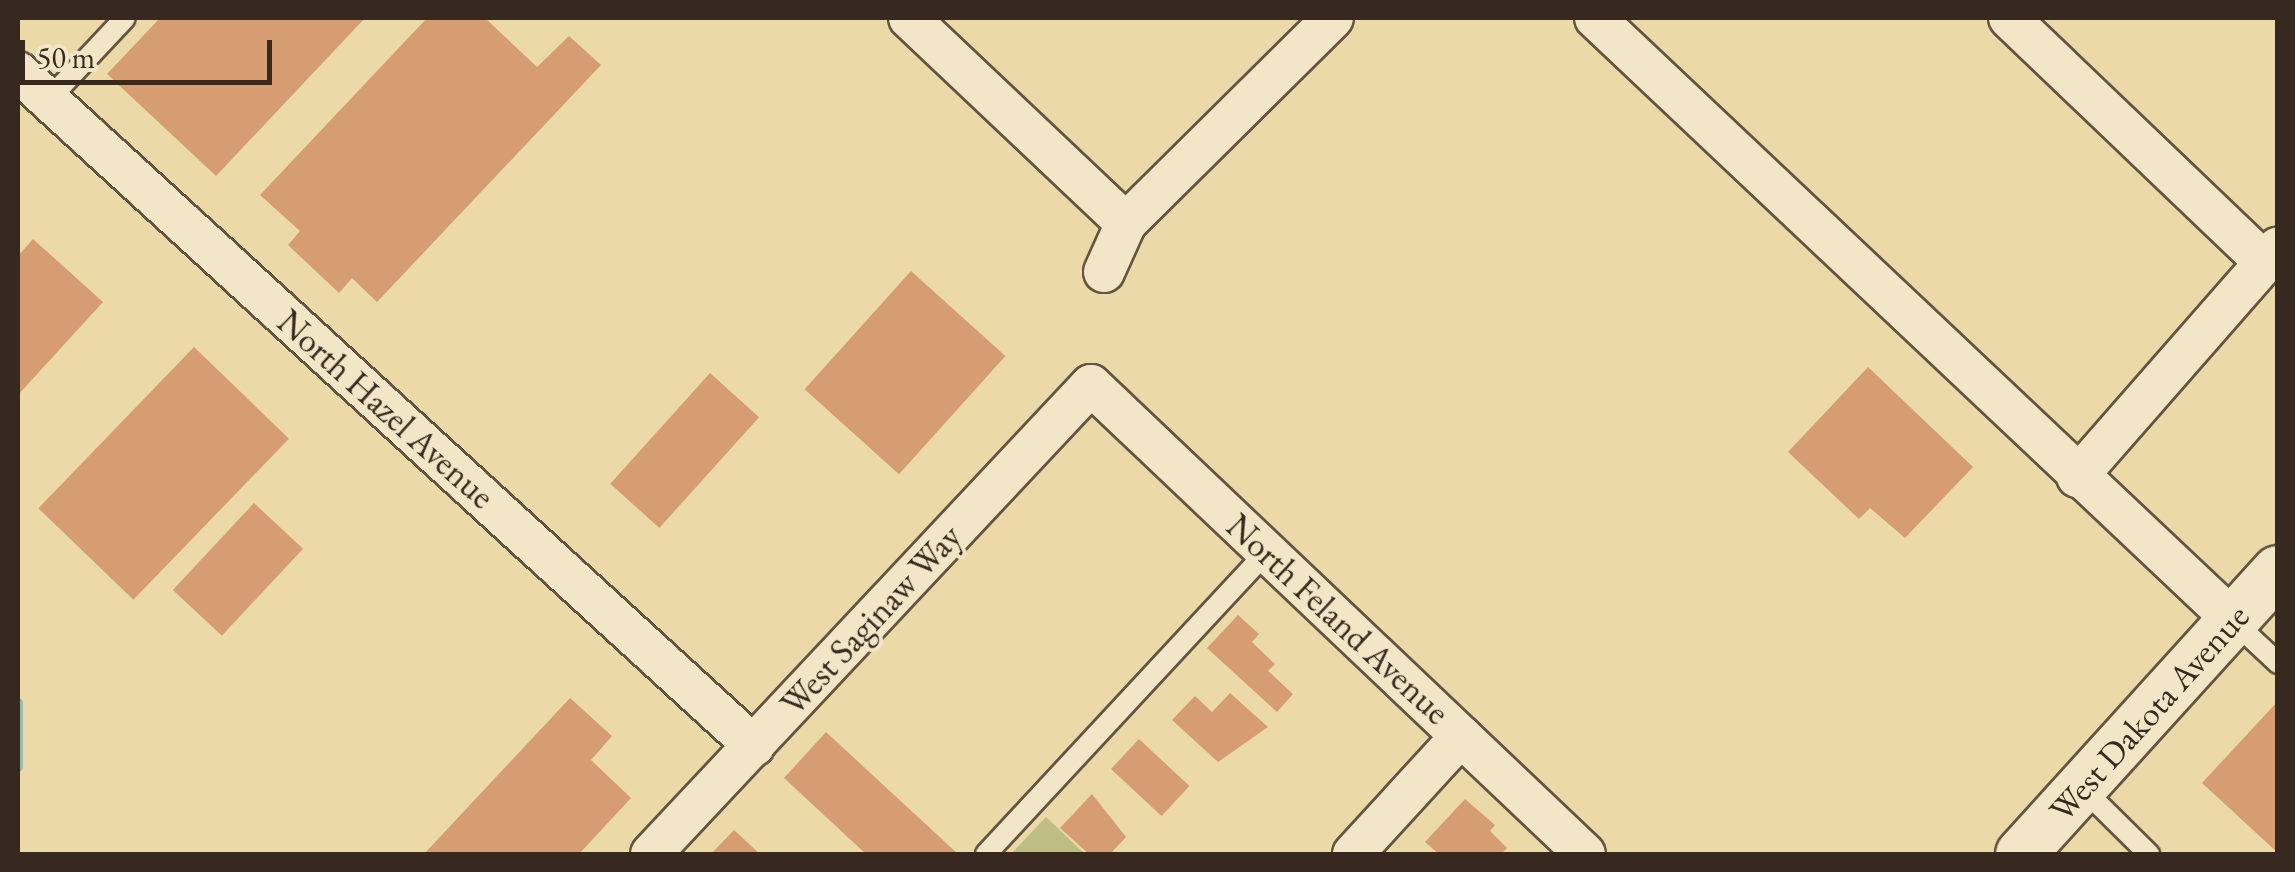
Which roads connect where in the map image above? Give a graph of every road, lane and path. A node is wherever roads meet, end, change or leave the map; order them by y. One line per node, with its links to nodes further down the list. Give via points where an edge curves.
1 (125, 18): 7 (lane)
2 (909, 18): 8 (street)
3 (1595, 18): 12 (street)
4 (2009, 18): 9 (street)
5 (1313, 24): 8 (street)
6 (18, 72): 7 (street, North Hazel Avenue)
7 (48, 100): 18 (street, North Hazel Avenue)
8 (1126, 223): 10 (street)
9 (2271, 254): 12 (street)
10 (1104, 272)
11 (1091, 385): 13 (street, North Feland Avenue); 18 (street, West Saginaw Way)
12 (2077, 478): 15 (street)
13 (1267, 552): 17 (street, North Feland Avenue); 21 (lane)
14 (2278, 571): 15 (street, West Dakota Avenue)
15 (2232, 620): 16 (lane); 19 (street, West Dakota Avenue)
16 (2278, 663)
17 (1462, 736): 22 (street); 23 (street, North Feland Avenue)
18 (754, 746): 20 (street, West Saginaw Way)
19 (2083, 789): 24 (street, West Dakota Avenue); 25 (lane)
20 (650, 854)
21 (986, 854)
22 (1353, 854)
23 (1585, 854)
24 (2021, 854)
25 (2149, 854)

